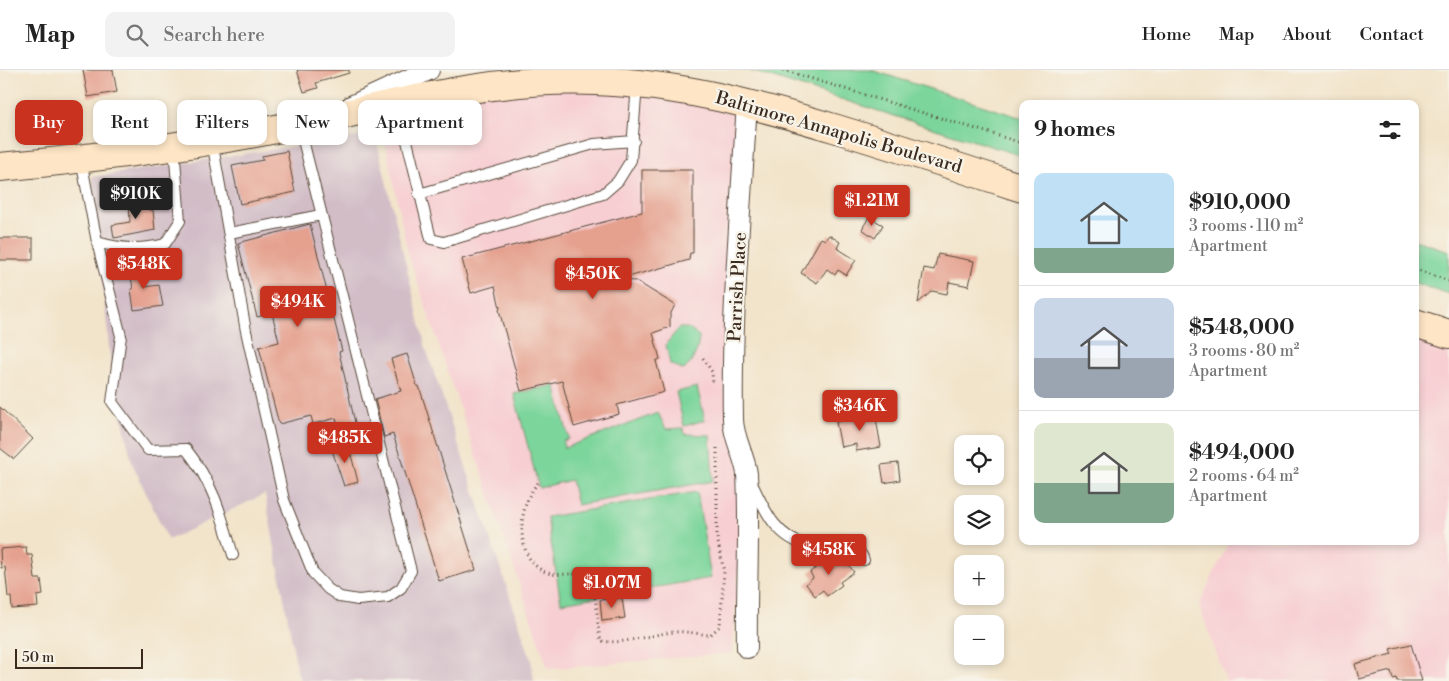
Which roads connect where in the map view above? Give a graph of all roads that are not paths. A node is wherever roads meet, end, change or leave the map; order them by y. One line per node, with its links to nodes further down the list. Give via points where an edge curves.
1 (429, 70): 6 (street)
2 (549, 76): 3 (street, Baltimore Annapolis Boulevard); 4 (street, Baltimore Annapolis Boulevard)
3 (637, 84): 5 (street, Baltimore Annapolis Boulevard); 7 (lane)
4 (414, 100)
5 (747, 102): 15 (street, Baltimore Annapolis Boulevard); 22 (street, Parrish Place, via 733,372 733,423)
6 (348, 107)
7 (634, 141): 16 (lane, via 594,144); 16 (lane, via 631,160 618,181 603,194 444,242 431,239)
8 (180, 145): 12 (street, Baltimore Annapolis Boulevard)
9 (213, 145): 18 (lane)
10 (304, 145): 17 (lane)
11 (408, 145): 16 (lane)
12 (174, 146): 13 (street, Baltimore Annapolis Boulevard); 19 (lane, via 180,221 165,244 142,250)
13 (81, 159): 14 (street, Baltimore Annapolis Boulevard); 19 (lane)
14 (0, 168)
15 (1019, 187)
16 (419, 194)
17 (321, 215): 18 (lane); 18 (lane, via 410,571 401,588 388,597 358,600 340,597 328,590 313,573 284,500 246,331)
18 (229, 233)
19 (97, 242): 23 (lane, via 121,336 112,402 148,450 186,449 204,472 221,510)
20 (1419, 324): 21 (street)
21 (1449, 334)
22 (746, 471): 24 (lane, via 766,511 789,540 811,547 854,547); 25 (street, Parrish Place, via 750,525)
23 (233, 555)
24 (864, 560)
25 (747, 648)

